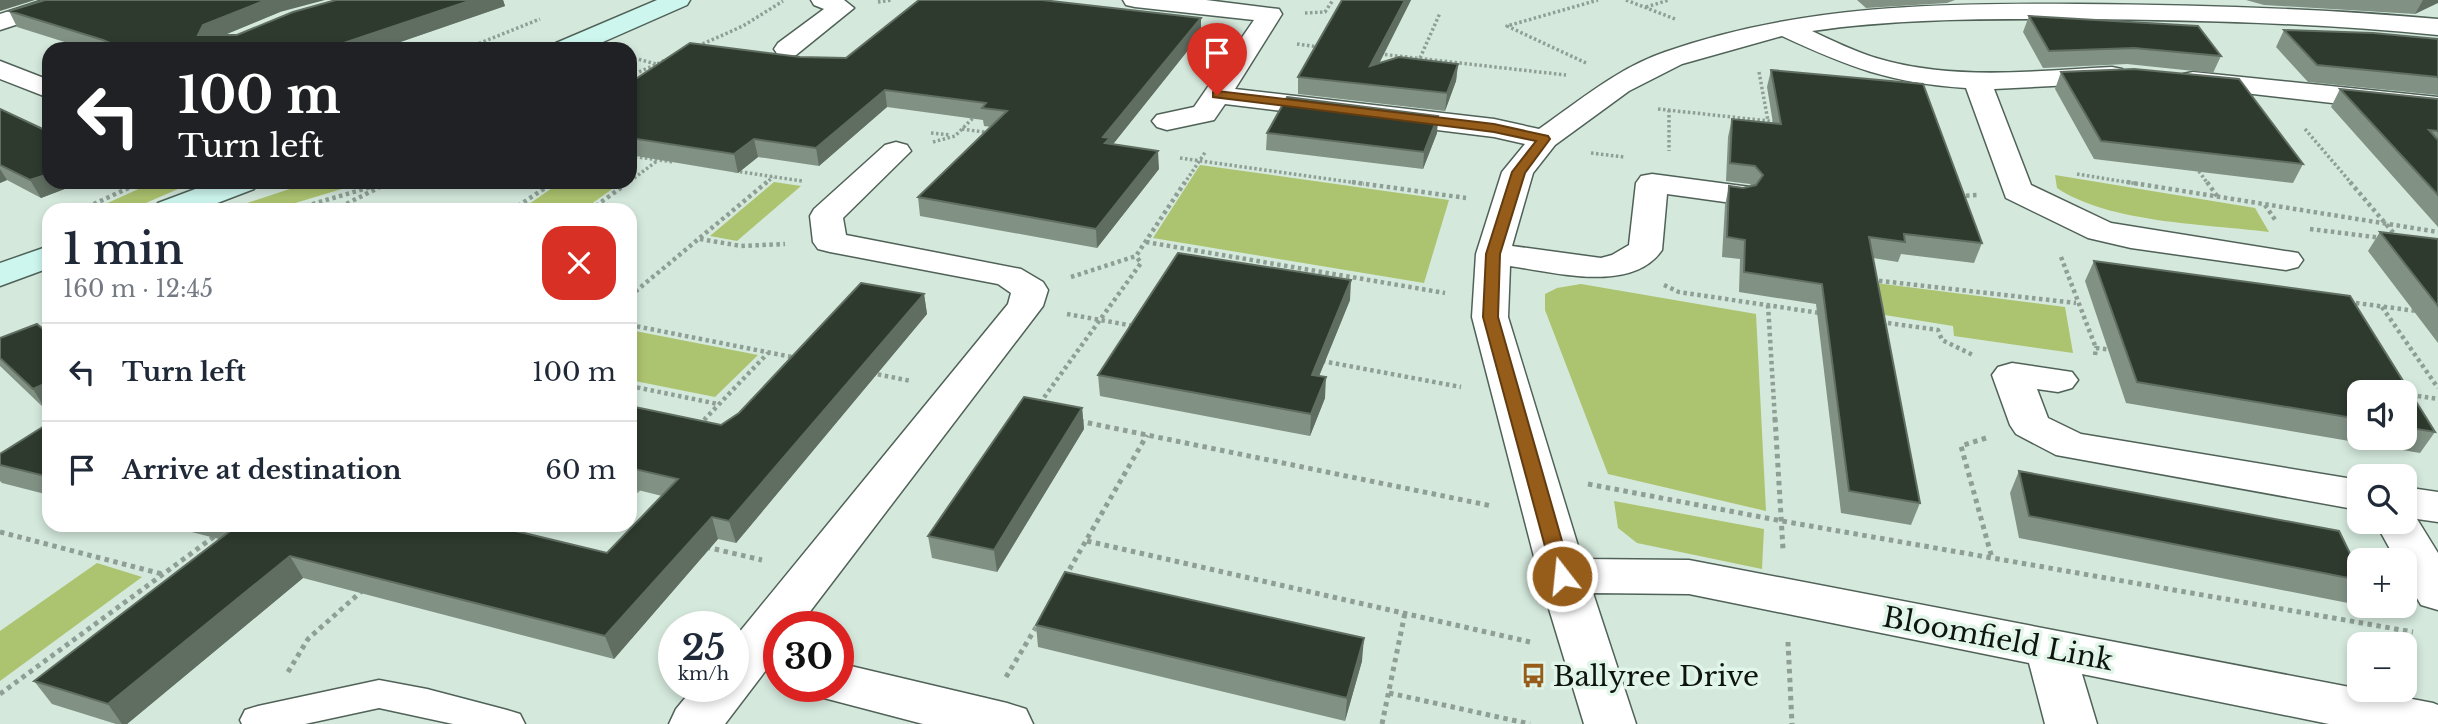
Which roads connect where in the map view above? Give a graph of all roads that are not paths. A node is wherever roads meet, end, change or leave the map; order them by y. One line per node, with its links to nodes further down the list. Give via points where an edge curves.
1 (68, 0): 6 (street)
2 (678, 0): 9 (street)
3 (823, 0): 10 (street, via 842,8)
4 (1135, 0): 16 (street, via 1270,15)
5 (1944, 5): 7 (street); 8 (street, via 2340,18)
6 (0, 22)
7 (1784, 27): 14 (street, via 1877,68 1927,79); 19 (street, via 1673,58 1617,88)
8 (2438, 27)
9 (581, 42)
10 (787, 49)
11 (0, 69): 15 (street)
12 (2137, 75): 14 (street)
13 (2171, 78): 17 (street)
14 (1977, 81): 26 (street, via 2017,191 2100,230 2131,238)
15 (42, 87)
16 (1229, 96): 18 (street, via 1204,114); 19 (street, via 1494,128)
17 (2438, 106)
18 (1167, 121)
19 (1544, 139): 24 (street, via 1518,172)
20 (912, 142): 36 (street, via 826,216 830,242 1009,276 1028,298 814,572)
21 (225, 189): 23 (street)
22 (1739, 194): 24 (street, via 1652,183 1645,250 1623,263 1601,268)
23 (188, 203)
24 (1493, 254): 33 (street, via 1490,317)
25 (42, 259): 27 (street)
26 (2286, 260)
27 (0, 275)
28 (2058, 380): 29 (street, via 2012,375 2030,425 2071,446)
29 (2347, 493)
30 (2417, 504): 31 (street)
31 (2438, 507)
32 (2401, 534): 34 (street)
33 (1562, 576): 35 (street, Bloomfield Link, via 1689,577); 43 (street)
34 (2431, 614)
35 (2050, 649): 44 (street); 45 (street, Bloomfield Link)
36 (749, 669)
37 (854, 687): 40 (street)
38 (717, 702): 42 (street)
39 (258, 720): 41 (lane, via 379,694)
40 (994, 721)
41 (507, 724)
42 (695, 724)
43 (1610, 724)
44 (2071, 724)
45 (2432, 724)

